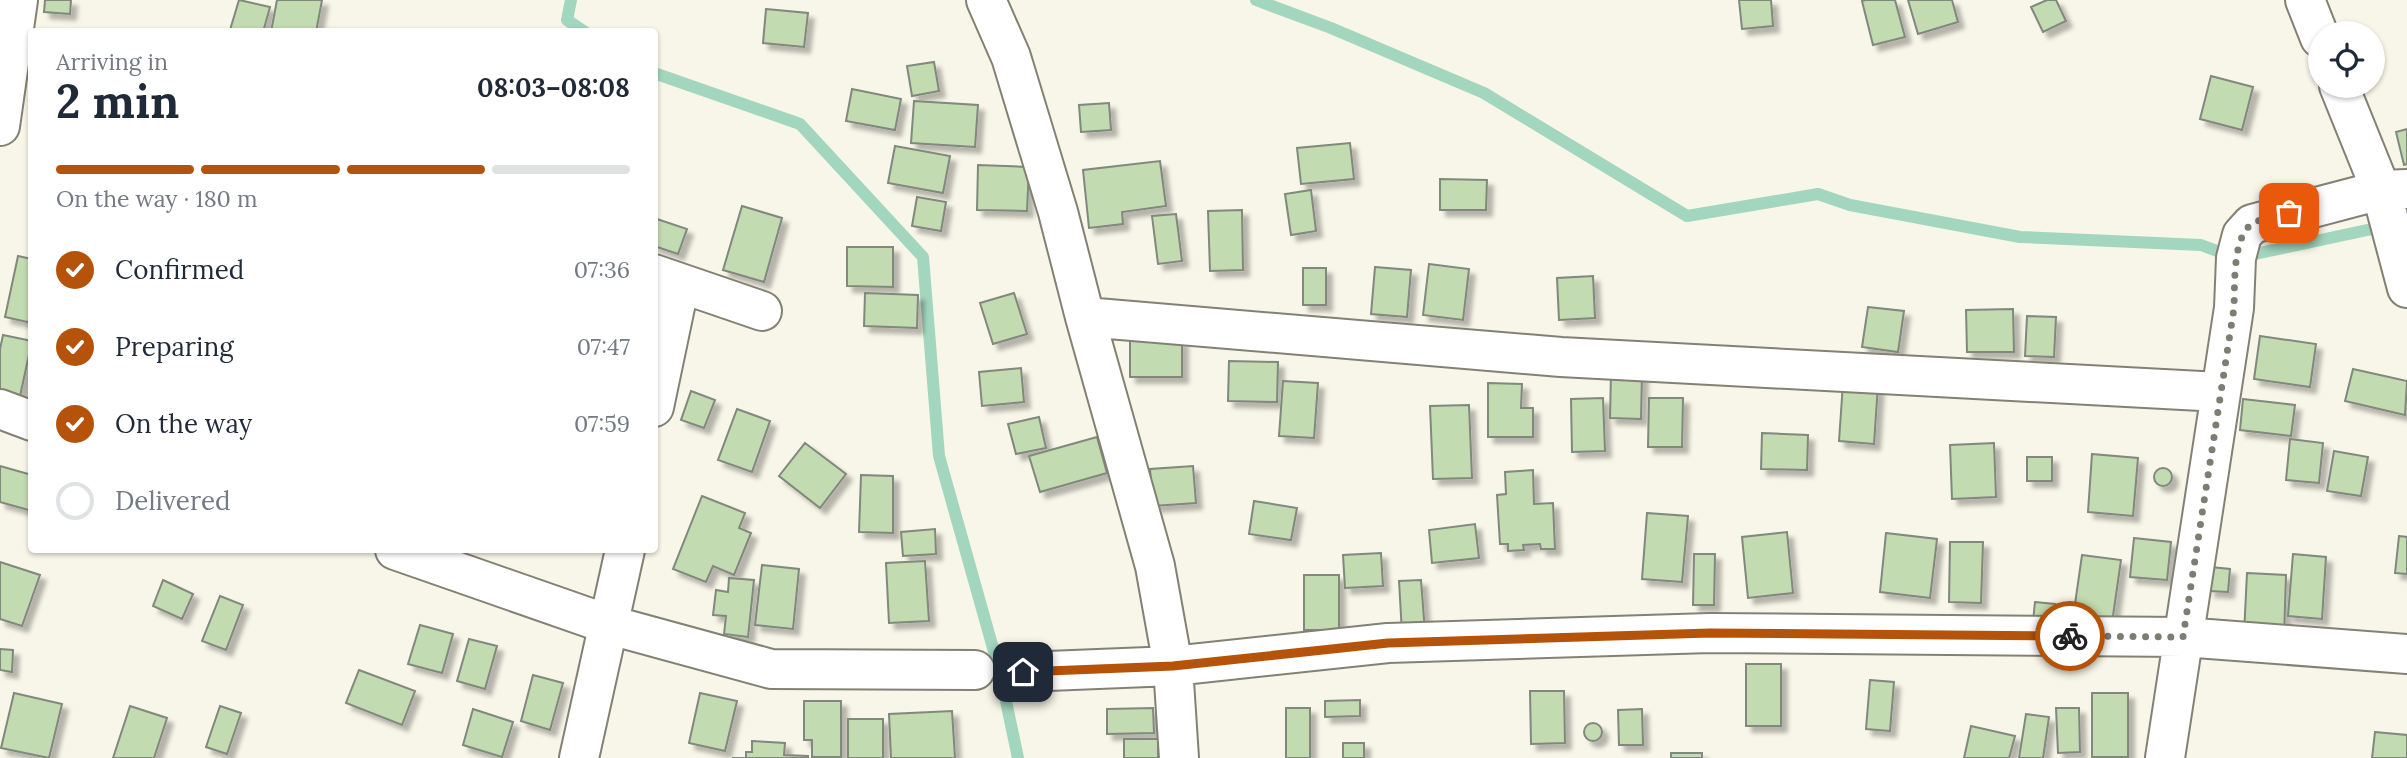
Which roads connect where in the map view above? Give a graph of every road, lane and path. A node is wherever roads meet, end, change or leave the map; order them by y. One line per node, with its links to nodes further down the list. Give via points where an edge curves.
1 (18, 0): 5 (street)
2 (986, 0): 12 (street, via 1015,69)
3 (2305, 0): 4 (street)
4 (2313, 21)
5 (14, 72): 7 (street)
6 (2346, 98): 8 (street)
7 (0, 126)
8 (2394, 189): 10 (street); 14 (street, via 2266,219 2252,224 2242,235)
9 (667, 279): 11 (street); 13 (street)
10 (2407, 288)
11 (762, 311)
12 (1085, 317): 14 (street, via 1561,357); 22 (street, via 1155,566)
13 (658, 368)
14 (2220, 392): 20 (street)
15 (0, 409): 16 (street)
16 (28, 420)
17 (404, 553): 19 (street)
18 (624, 553): 19 (street)
19 (610, 625): 23 (street, via 771,669); 25 (street)
20 (2183, 637): 21 (street); 22 (street, via 1696,633 1388,643); 27 (street)
21 (2407, 654)
22 (1173, 666): 24 (street); 26 (street)
23 (975, 670)
24 (1023, 672)
25 (579, 758)
26 (1179, 758)
27 (2165, 758)

